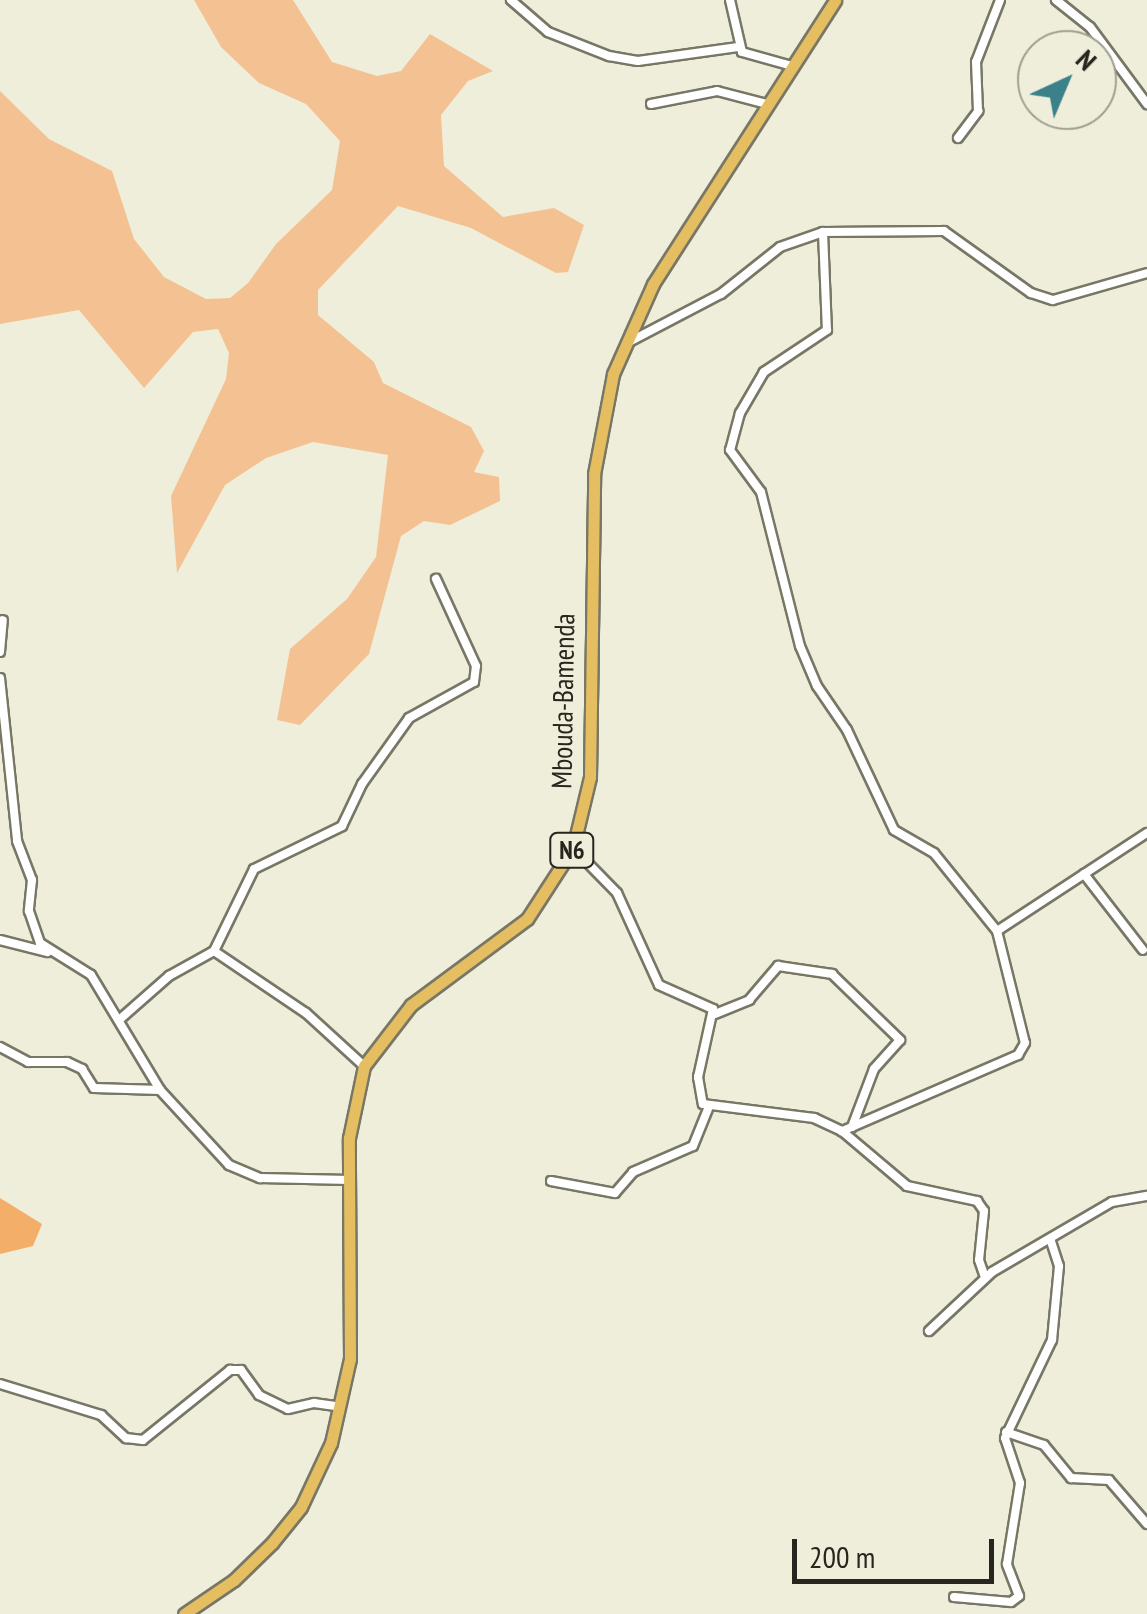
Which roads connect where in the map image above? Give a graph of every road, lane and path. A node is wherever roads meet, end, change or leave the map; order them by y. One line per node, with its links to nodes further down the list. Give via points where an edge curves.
1 (510, 0): 6 (street, via 548,32 609,56 638,61)
2 (730, 0): 6 (street)
3 (835, 0): 7 (highway, Mbouda-Bamenda / N6)
4 (1000, 0): 11 (street, via 976,62 978,111)
5 (1056, 0): 10 (street, via 1090,27)
6 (738, 47): 7 (street)
7 (792, 66): 9 (highway, Mbouda-Bamenda / N6)
8 (651, 104): 9 (street, via 717,91)
9 (767, 104): 14 (highway, Mbouda-Bamenda / N6, via 653,284)
10 (1147, 104)
11 (958, 138)
12 (823, 232): 13 (street, via 944,232 1031,293 1053,300); 14 (street, via 780,247 721,294); 22 (street, via 827,330 764,372 740,412 730,450 760,492 807,664 847,730 881,811 894,830 957,876)
13 (1147, 273)
14 (624, 344): 20 (highway, Mbouda-Bamenda / N6, via 602,410 594,474 590,777)
15 (436, 579): 25 (street, via 476,666 474,682 408,718 342,826 254,869)
16 (3, 620): 17 (street)
17 (0, 652)
18 (0, 678): 26 (street, via 16,841 32,880 28,910)
19 (1147, 833): 21 (street)
20 (573, 848): 27 (street, via 617,893 660,985 699,998); 30 (highway, Mbouda-Bamenda / N6, via 528,919 411,1005)
21 (1084, 874): 22 (street); 24 (street)
22 (996, 931): 33 (street, via 1024,1048)
23 (0, 940): 26 (street)
24 (1143, 950)
25 (214, 951): 28 (street, via 168,976); 30 (street, via 306,1013)
26 (48, 952): 28 (street, via 91,974)
27 (715, 1014): 32 (street, via 698,1078); 33 (street, via 748,1000 778,966 832,974 900,1040 870,1076)
28 (119, 1020): 31 (street)
29 (0, 1048): 31 (street, via 28,1062 68,1062 94,1088)
30 (364, 1066): 35 (highway, Mbouda-Bamenda / N6, via 354,1094)
31 (160, 1090): 35 (street, via 240,1173)
32 (708, 1109): 34 (street, via 790,1111); 36 (street, via 693,1146 632,1172 615,1193)
33 (852, 1127): 34 (street)
34 (842, 1132): 39 (street, via 907,1186 977,1201 984,1212 979,1260)
35 (350, 1180): 42 (highway, Mbouda-Bamenda / N6, via 352,1319)
36 (551, 1181)
37 (1147, 1196): 38 (street, via 1112,1202)
38 (1050, 1240): 39 (street); 43 (street, via 1059,1266 1052,1340)
39 (985, 1277): 40 (street)
40 (929, 1331)
41 (0, 1384): 42 (street, via 101,1415 126,1438 143,1440 230,1370 241,1370 258,1395 288,1409 314,1403)
42 (341, 1408): 46 (highway, Mbouda-Bamenda / N6, via 300,1507 252,1564)
43 (1006, 1432): 44 (street, via 1044,1445 1078,1482 1108,1480); 45 (street, via 1020,1492 1007,1564 1019,1596 1011,1602)
44 (1147, 1524)
45 (954, 1597)
46 (184, 1614)

